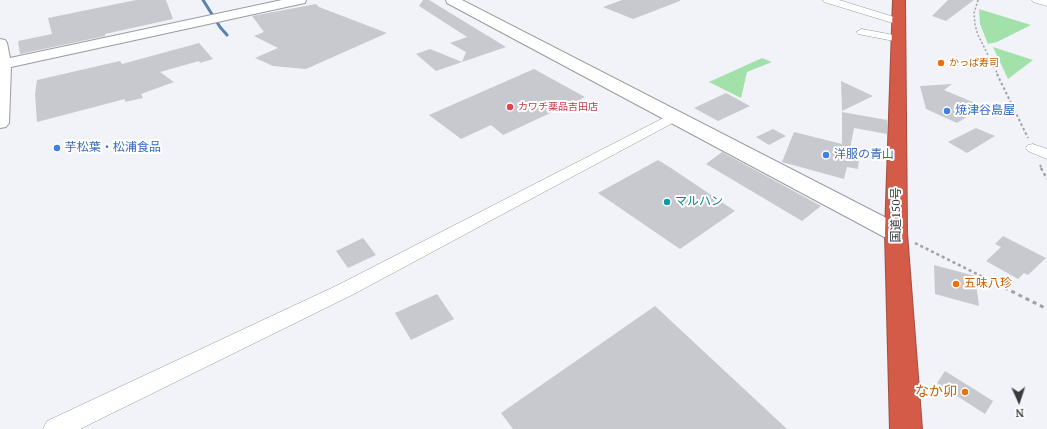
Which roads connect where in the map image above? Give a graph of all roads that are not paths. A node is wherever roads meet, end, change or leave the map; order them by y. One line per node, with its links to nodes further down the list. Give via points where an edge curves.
1 (300, 0): 10 (street)
2 (452, 0): 11 (street)
3 (828, 0): 7 (street)
4 (899, 0): 7 (highway, 国道150号)
5 (1037, 0): 6 (street)
6 (1047, 3)
7 (899, 31): 8 (street); 15 (highway, 国道150号)
8 (862, 32)
9 (0, 43): 10 (street)
10 (1, 64): 12 (street)
11 (675, 116): 15 (street); 16 (street, via 345,290)
12 (0, 123)
13 (1033, 148): 14 (street)
14 (1047, 154)
15 (896, 233): 17 (highway, 国道150号)
16 (55, 429)
17 (906, 429)

